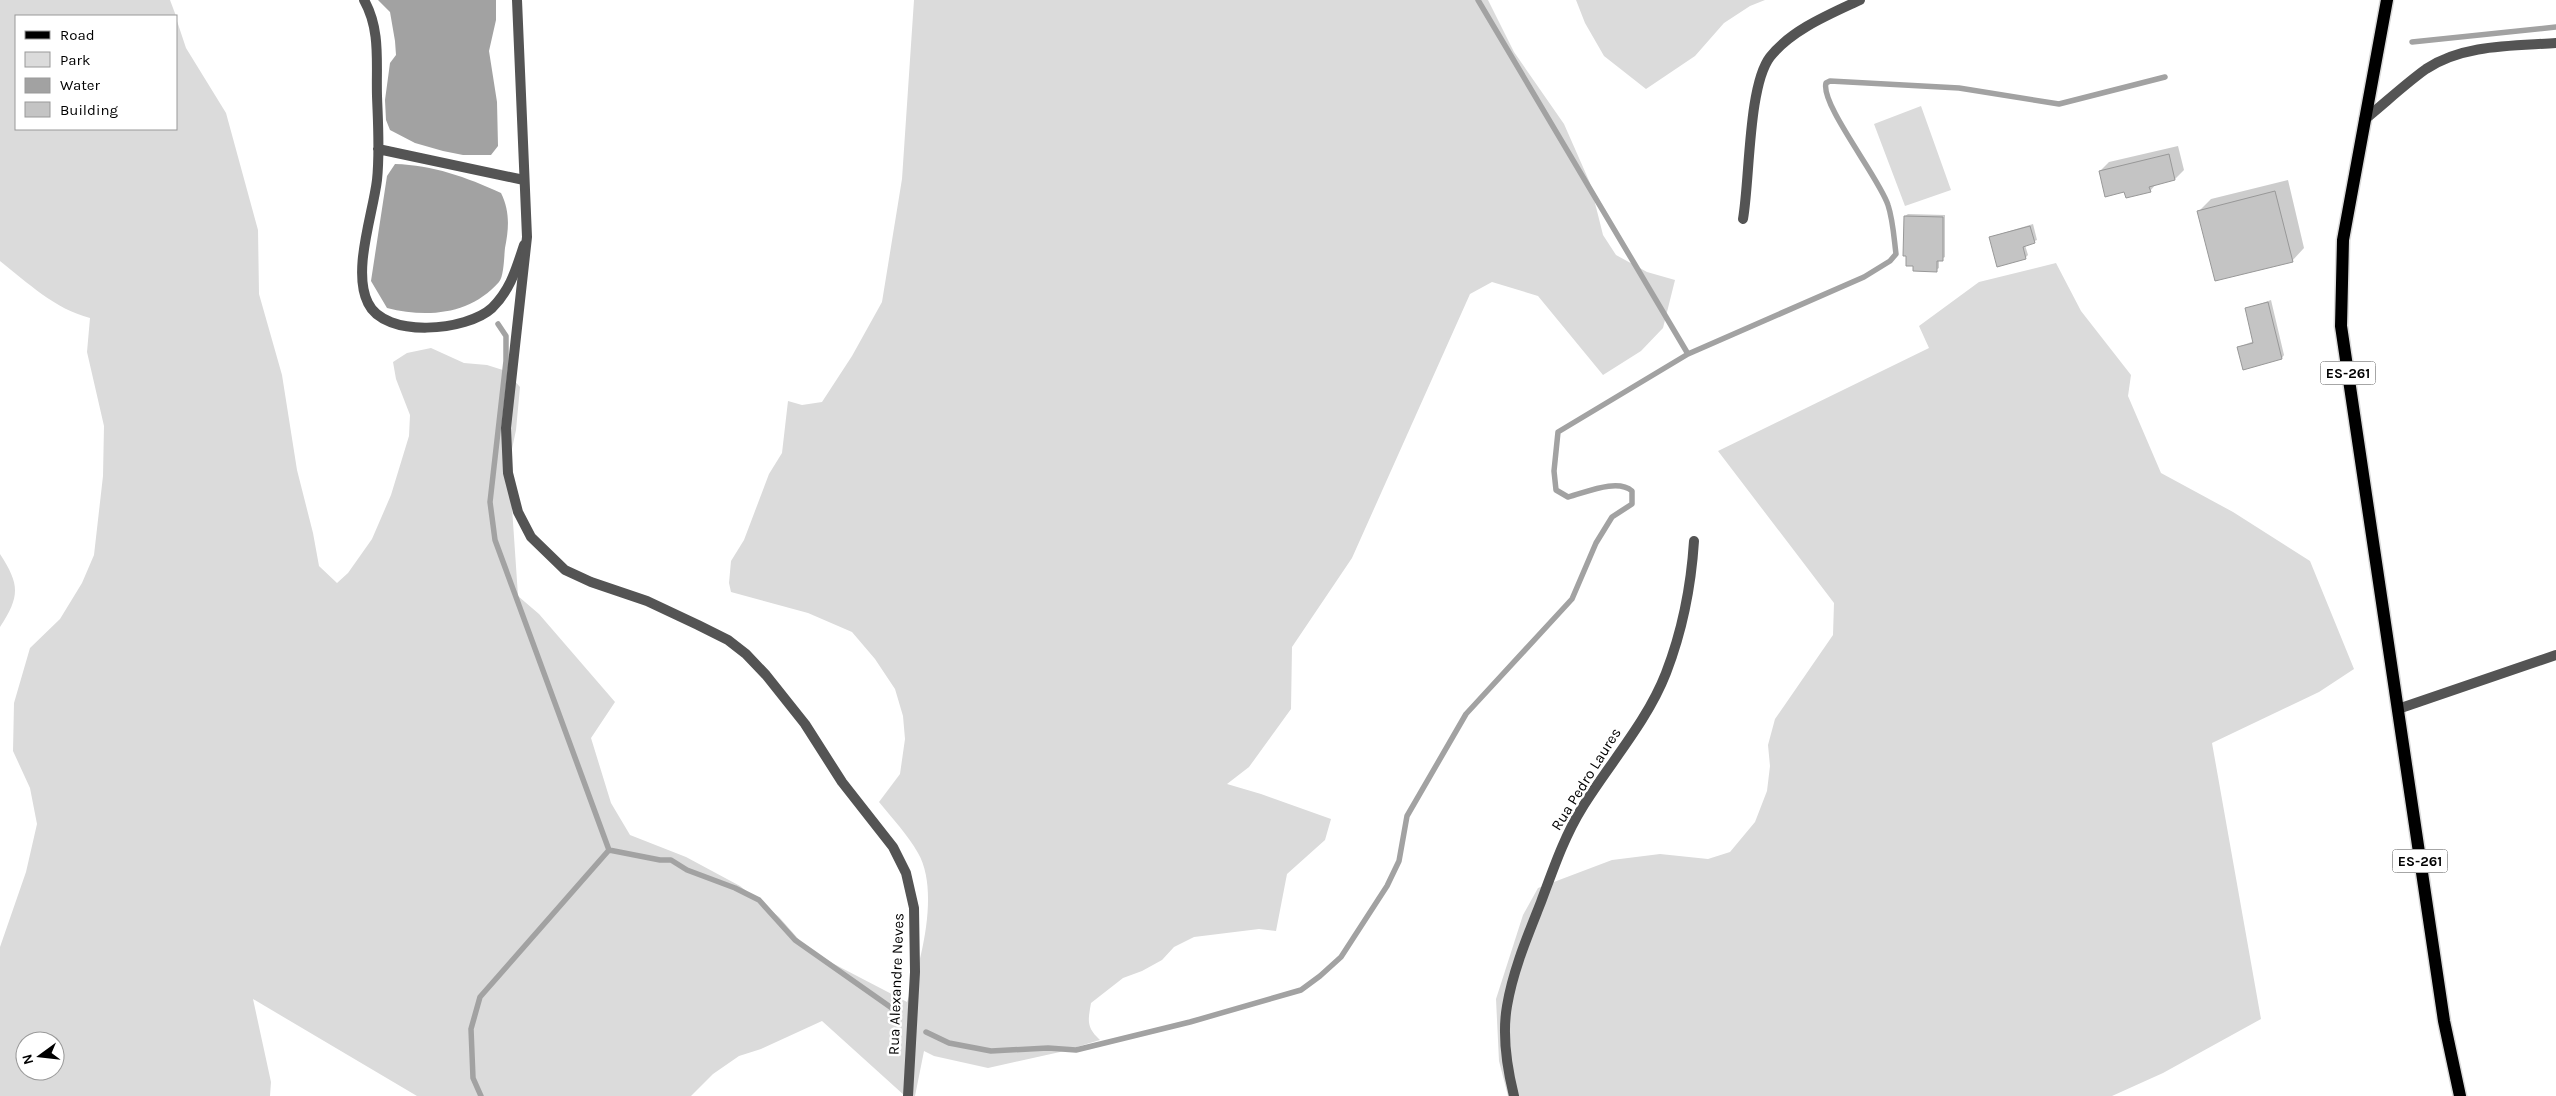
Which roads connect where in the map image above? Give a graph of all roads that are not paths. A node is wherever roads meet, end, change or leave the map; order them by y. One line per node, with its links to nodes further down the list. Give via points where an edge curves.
1 (364, 0): 7 (street, via 373,20 378,49)
2 (517, 0): 8 (street)
3 (1860, 0): 9 (street, via 1790,37 1769,58 1759,81 1754,107)
4 (2386, 0): 6 (main road, ES-261)
5 (2556, 43): 6 (street, via 2492,47 2445,59 2427,69)
6 (2364, 120): 13 (main road, ES-261, via 2343,240 2341,326)
7 (378, 149): 8 (street); 10 (street, via 362,287 368,304 387,320 415,327 442,327 464,324 480,317 509,288)
8 (524, 180): 10 (street)
9 (1743, 219)
10 (527, 237): 14 (street, Rua Alexandre Neves, via 506,428 508,473 518,512 530,537 565,570 648,601 728,640 746,654 805,724 842,782 893,848 906,873 914,908)
11 (1694, 541): 15 (street, Rua Pedro Laures, via 1690,594 1666,674 1641,720 1581,808 1566,837 1521,955 1507,1006 1507,1057)
12 (2556, 655): 13 (street)
13 (2398, 709): 16 (main road, ES-261, via 2444,1020)
14 (908, 1096)
15 (1514, 1096)
16 (2460, 1096)

